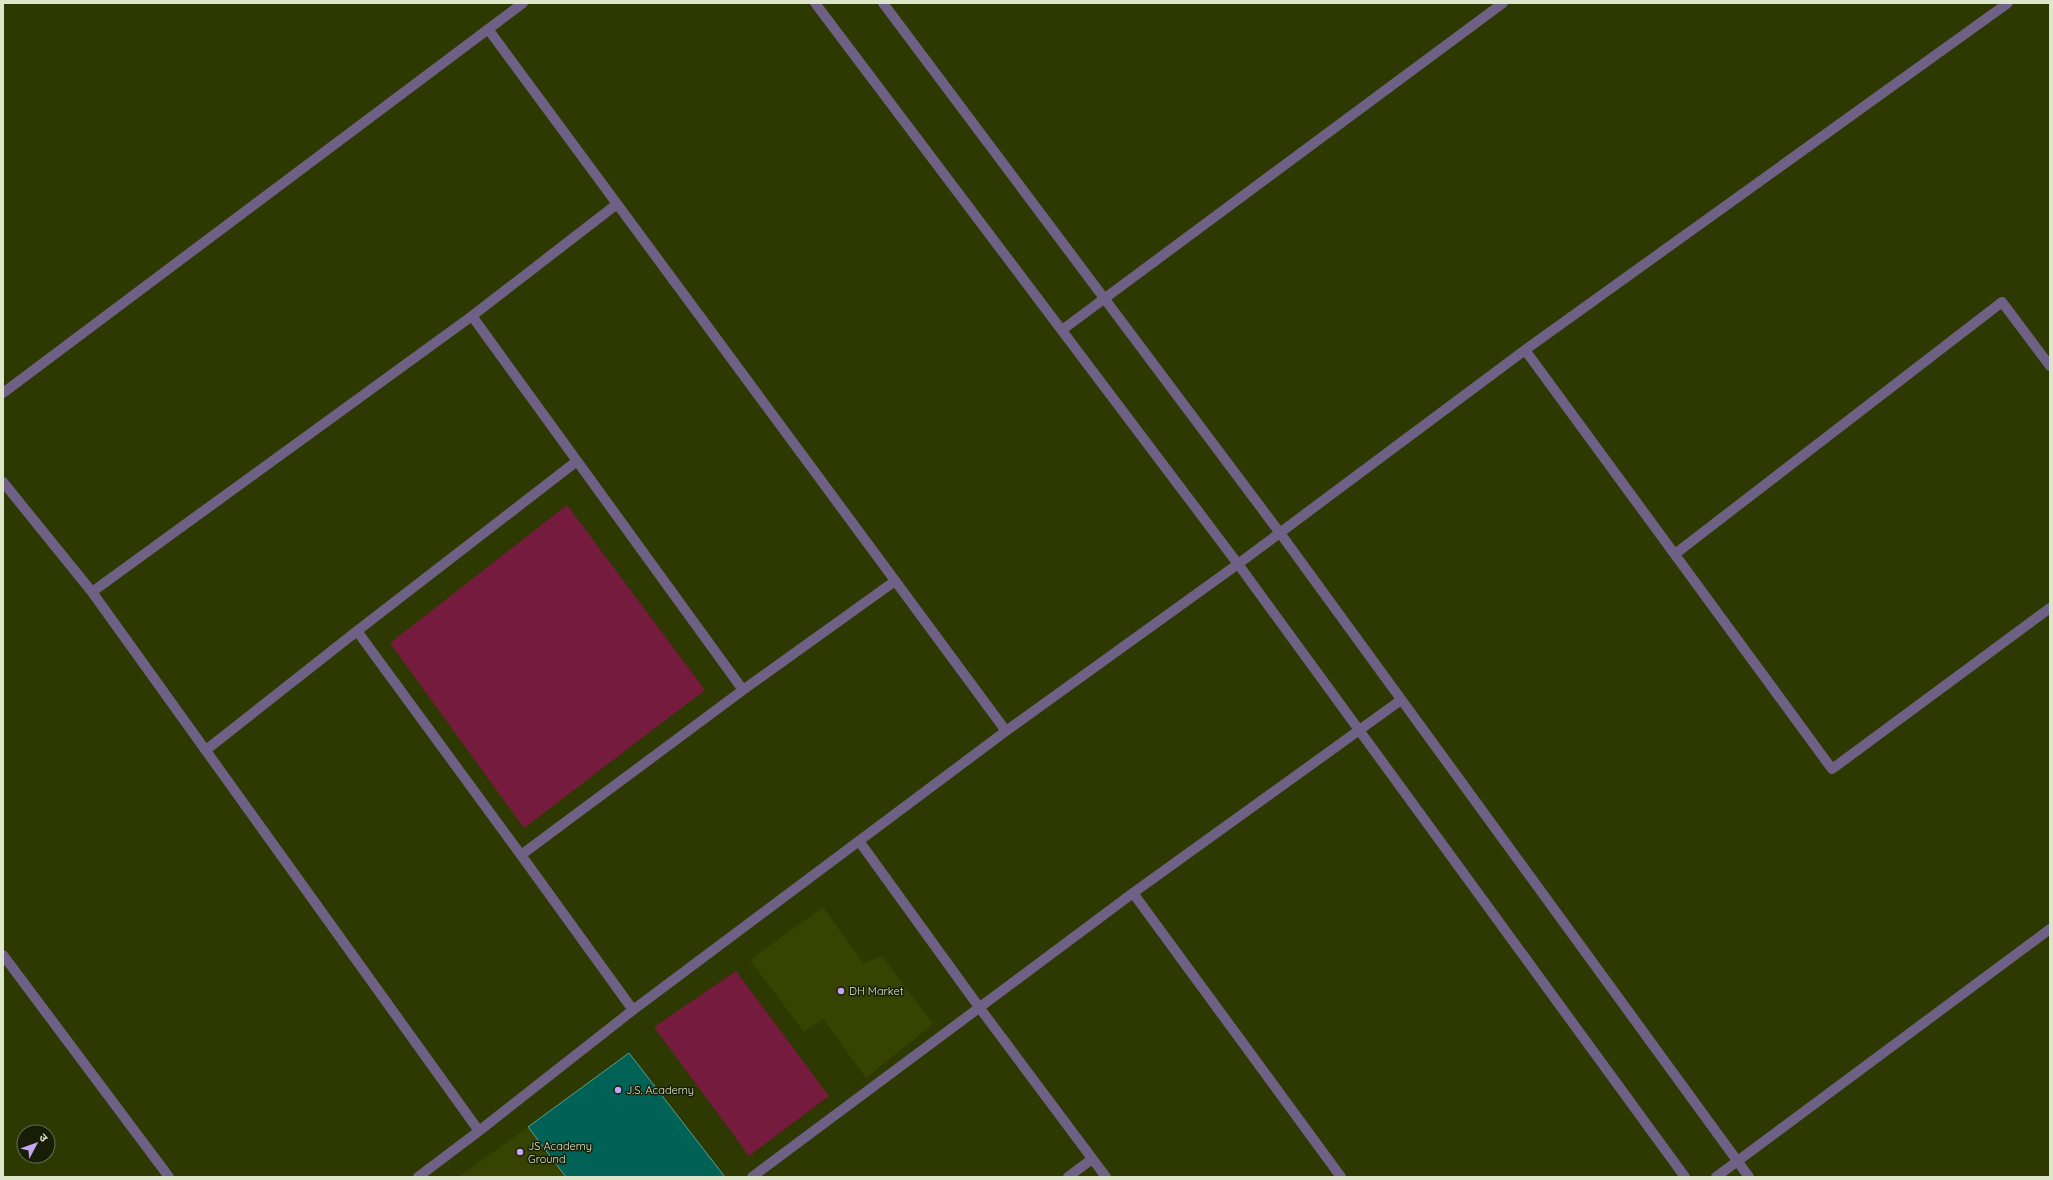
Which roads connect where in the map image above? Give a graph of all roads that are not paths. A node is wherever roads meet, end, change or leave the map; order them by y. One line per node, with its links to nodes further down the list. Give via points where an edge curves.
1 (522, 3): 6 (street)
2 (815, 3): 10 (street)
3 (883, 3): 8 (street)
4 (1503, 3): 8 (street)
5 (2008, 3): 11 (street)
6 (488, 29): 7 (street); 13 (street)
7 (617, 204): 9 (street); 19 (street)
8 (1106, 299): 10 (street); 16 (street)
9 (472, 316): 14 (street); 20 (street)
10 (1062, 330): 18 (street)
11 (1525, 350): 16 (street); 17 (street)
12 (2050, 366): 17 (street, via 2002,302)
13 (3, 393)
14 (577, 461): 22 (street); 23 (street)
15 (3, 482): 20 (street)
16 (1280, 533): 18 (street); 24 (street)
17 (1675, 554): 21 (street, via 1832,769)
18 (1238, 564): 25 (street); 26 (street)
19 (895, 581): 23 (street); 26 (street)
20 (92, 592): 27 (street)
21 (2050, 608)
22 (357, 632): 27 (street); 29 (street)
23 (743, 690): 29 (street)
24 (1401, 700): 25 (street); 37 (street)
25 (1359, 730): 30 (street); 44 (street)
26 (1006, 731): 28 (street)
27 (206, 750): 35 (street)
28 (859, 841): 33 (street); 34 (street)
29 (521, 855): 34 (street)
30 (1133, 893): 33 (street); 43 (street)
31 (2050, 930): 37 (street)
32 (3, 955): 38 (street)
33 (979, 1007): 36 (street); 40 (street)
34 (633, 1010): 35 (street)
35 (479, 1131): 39 (street)
36 (1092, 1159): 41 (street); 42 (street)
37 (1738, 1161): 45 (street); 46 (street)
38 (169, 1177)
39 (418, 1177)
40 (752, 1177)
41 (1068, 1177)
42 (1106, 1177)
43 (1341, 1177)
44 (1685, 1177)
45 (1716, 1177)
46 (1749, 1177)

